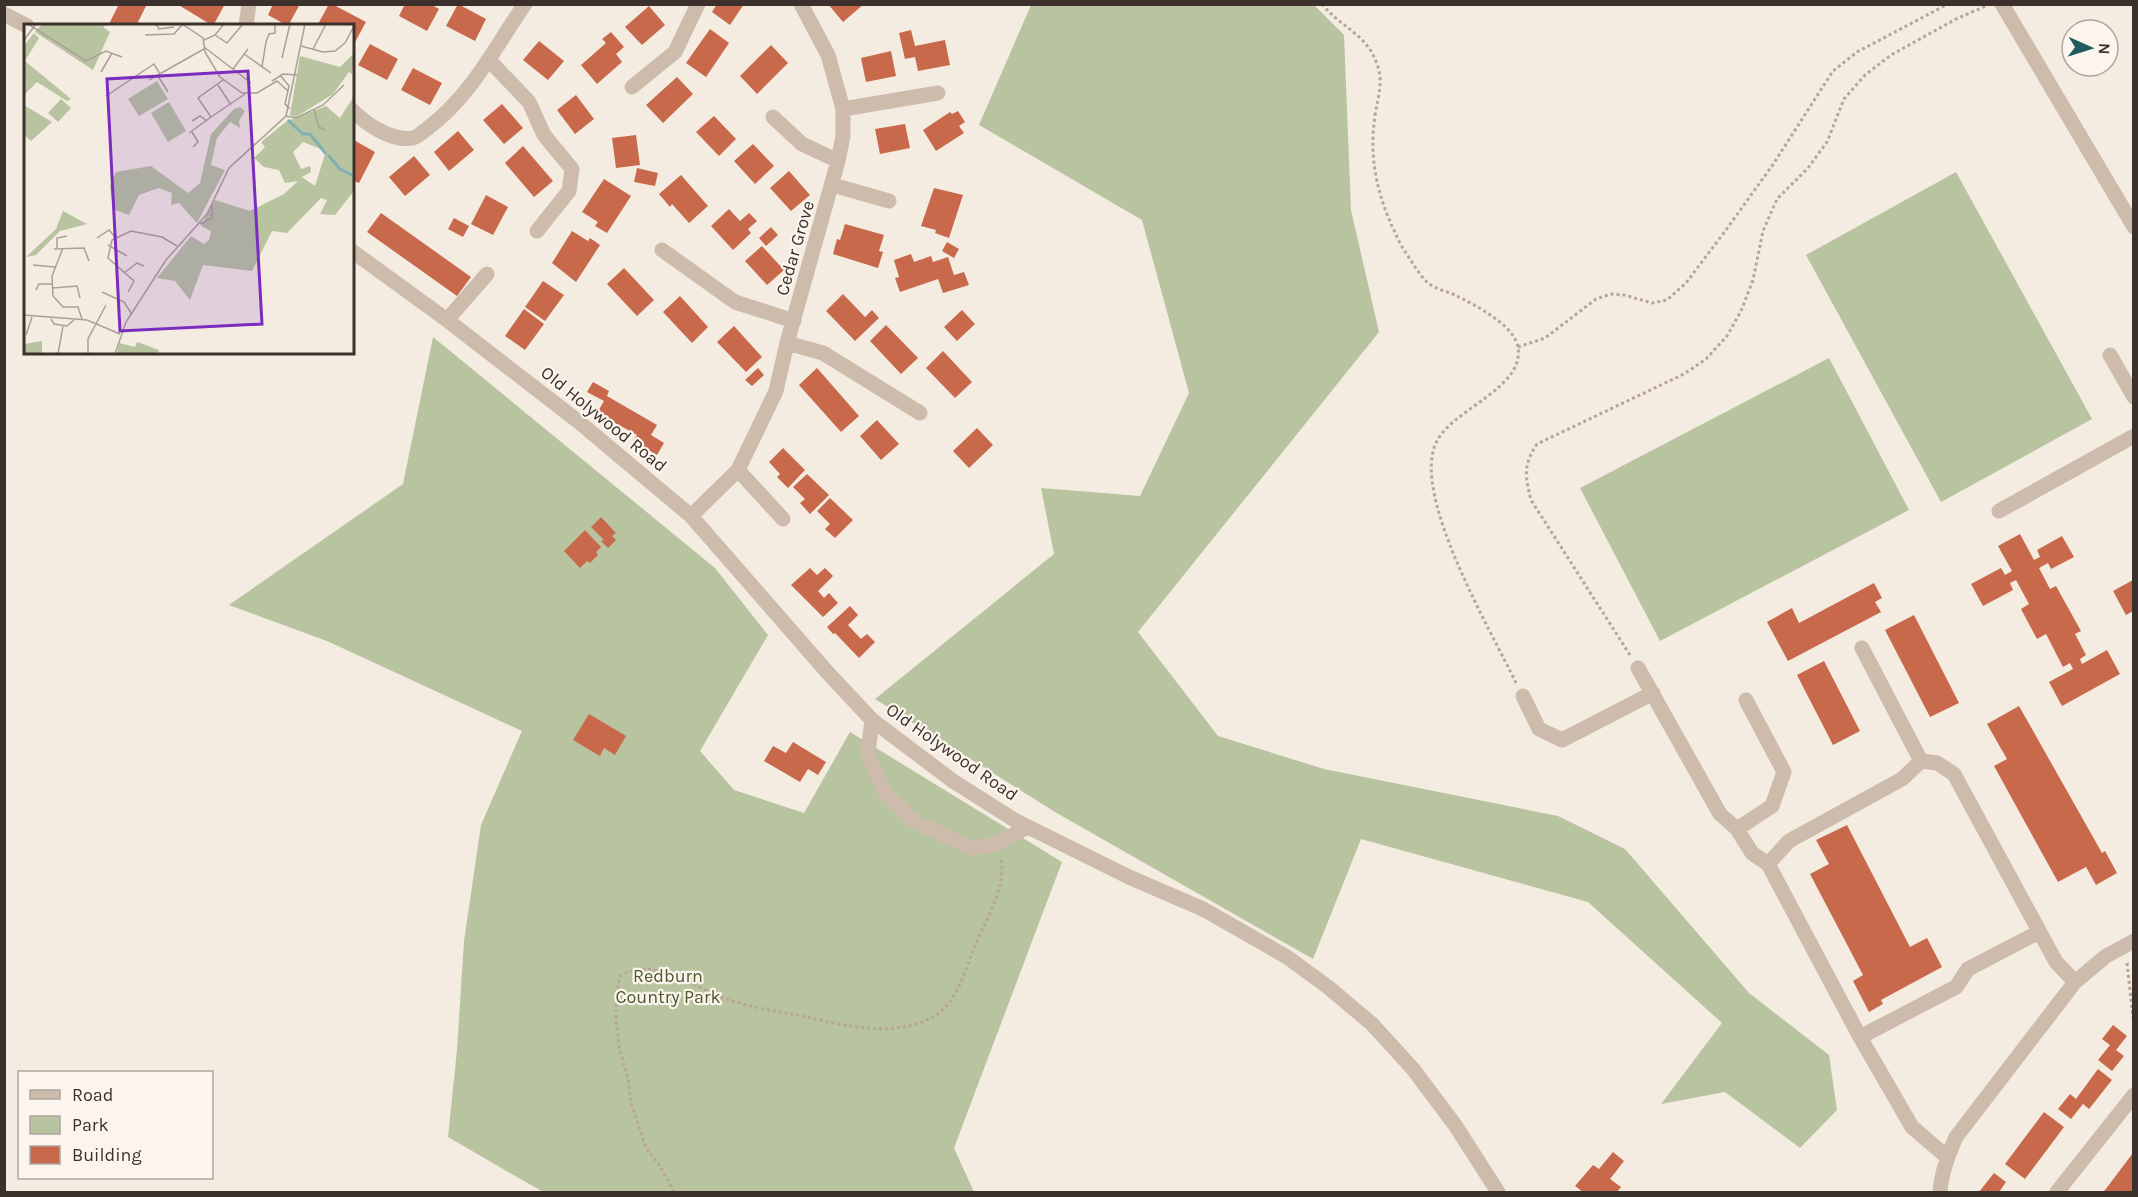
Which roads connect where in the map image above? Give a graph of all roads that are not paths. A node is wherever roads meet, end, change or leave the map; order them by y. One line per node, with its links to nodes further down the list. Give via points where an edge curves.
1 (249, 4): 8 (street)
2 (698, 4): 10 (street, via 675,52)
3 (801, 4): 12 (street, Cedar Grove, via 828,54)
4 (2002, 4): 18 (street)
5 (521, 6): 9 (street)
6 (4, 14): 7 (street)
7 (24, 24)
8 (246, 24)
9 (489, 60): 13 (street, via 442,118 415,138 392,137); 19 (street, via 529,102 544,135 572,169 569,191)
10 (632, 87)
11 (938, 93): 12 (street)
12 (843, 109): 15 (street, Cedar Grove)
13 (354, 112)
14 (773, 117): 15 (street, via 802,144)
15 (838, 161): 16 (street, Cedar Grove)
16 (833, 185): 17 (street, Cedar Grove); 24 (street, Cedar Grove)
17 (889, 201)
18 (2133, 227)
19 (537, 231)
20 (662, 250): 24 (street, Cedar Grove, via 735,302)
21 (354, 252): 23 (street, Old Holywood Road)
22 (487, 274): 23 (street)
23 (447, 320): 32 (street, Old Holywood Road, via 579,422)
24 (794, 321): 25 (street, Cedar Grove)
25 (787, 343): 28 (street, via 823,353); 30 (street, Cedar Grove, via 776,391)
26 (2110, 355): 27 (street)
27 (2133, 397)
28 (920, 412)
29 (2133, 436): 31 (street)
30 (738, 470): 32 (street, Cedar Grove); 33 (street)
31 (2000, 512)
32 (691, 516): 39 (street, Old Holywood Road)
33 (783, 519)
34 (1862, 648): 40 (street)
35 (1638, 668): 36 (street)
36 (1653, 693): 37 (street, via 1562,740 1539,729); 42 (street, via 1720,814)
37 (1523, 696)
38 (1746, 700): 42 (street, via 1784,772 1772,806)
39 (872, 720): 41 (street, Old Holywood Road, via 953,781); 41 (street, via 868,753 884,792 915,822 972,848 997,843)
40 (1920, 760): 43 (street, via 1902,779 1789,841); 44 (street, via 1937,763 1954,774)
41 (1027, 826): 50 (street, Old Holywood Road, via 1203,909 1287,957 1328,987 1372,1024 1413,1069)
42 (1737, 829): 43 (street, via 1752,853)
43 (1768, 864): 47 (street)
44 (2039, 932): 46 (street, via 2056,962); 47 (street, via 1968,969 1956,987)
45 (2128, 944): 46 (street, via 2106,956)
46 (2075, 982): 49 (street, via 1956,1137)
47 (1860, 1037): 49 (street, via 1912,1127)
48 (2133, 1095): 52 (street)
49 (1947, 1158): 51 (street)
50 (1498, 1192)
51 (1940, 1192)
52 (2057, 1192)

